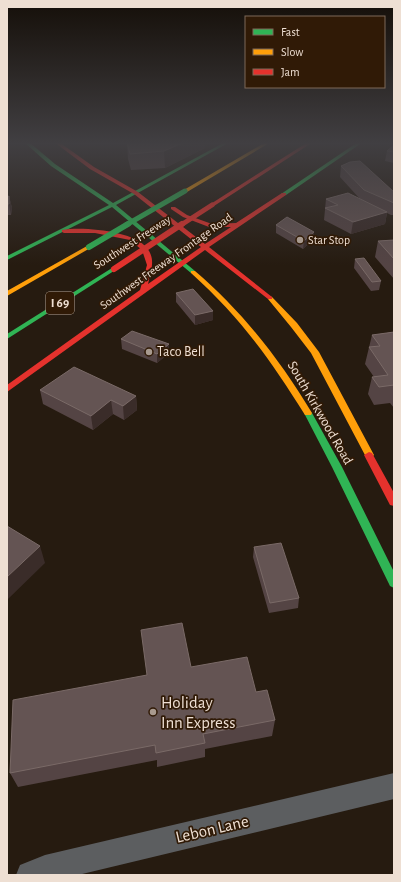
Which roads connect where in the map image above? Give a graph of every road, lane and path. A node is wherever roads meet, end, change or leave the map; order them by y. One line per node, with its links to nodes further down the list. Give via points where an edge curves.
1 (83, 183): 9 (main road, South Kirkwood Road)
2 (120, 183): 8 (main road, South Kirkwood Road)
3 (154, 183): 8 (main road)
4 (156, 183): 10 (main road, via 153,196 185,216 211,226)
5 (198, 183): 18 (main road, Southwest Freeway / I 69, bridge)
6 (247, 183): 19 (main road, Southwest Freeway / I 69, bridge)
7 (301, 183): 10 (main road, Southwest Freeway Frontage Road)
8 (136, 193): 9 (main road); 12 (main road, South Kirkwood Road)
9 (112, 205): 11 (main road); 14 (main road, South Kirkwood Road)
10 (239, 225): 12 (main road, Southwest Freeway Frontage Road)
11 (59, 232): 13 (main road); 17 (main road, via 88,230 132,239 145,249 150,266)
12 (207, 247): 14 (main road, Southwest Freeway Frontage Road); 15 (main road, South Kirkwood Road)
13 (7, 258)
14 (181, 263): 17 (main road, Southwest Freeway Frontage Road); 22 (main road, South Kirkwood Road, via 219,290 265,348 296,393 321,437)
15 (250, 280): 16 (main road); 21 (main road, South Kirkwood Road, via 294,325 315,352)
16 (236, 284)
17 (143, 290): 20 (main road, Southwest Freeway Frontage Road)
18 (7, 294)
19 (7, 337)
20 (7, 389)
21 (394, 502)
22 (394, 584)
23 (394, 786): 24 (street, Lebon Lane, via 45,869)
24 (30, 875)

